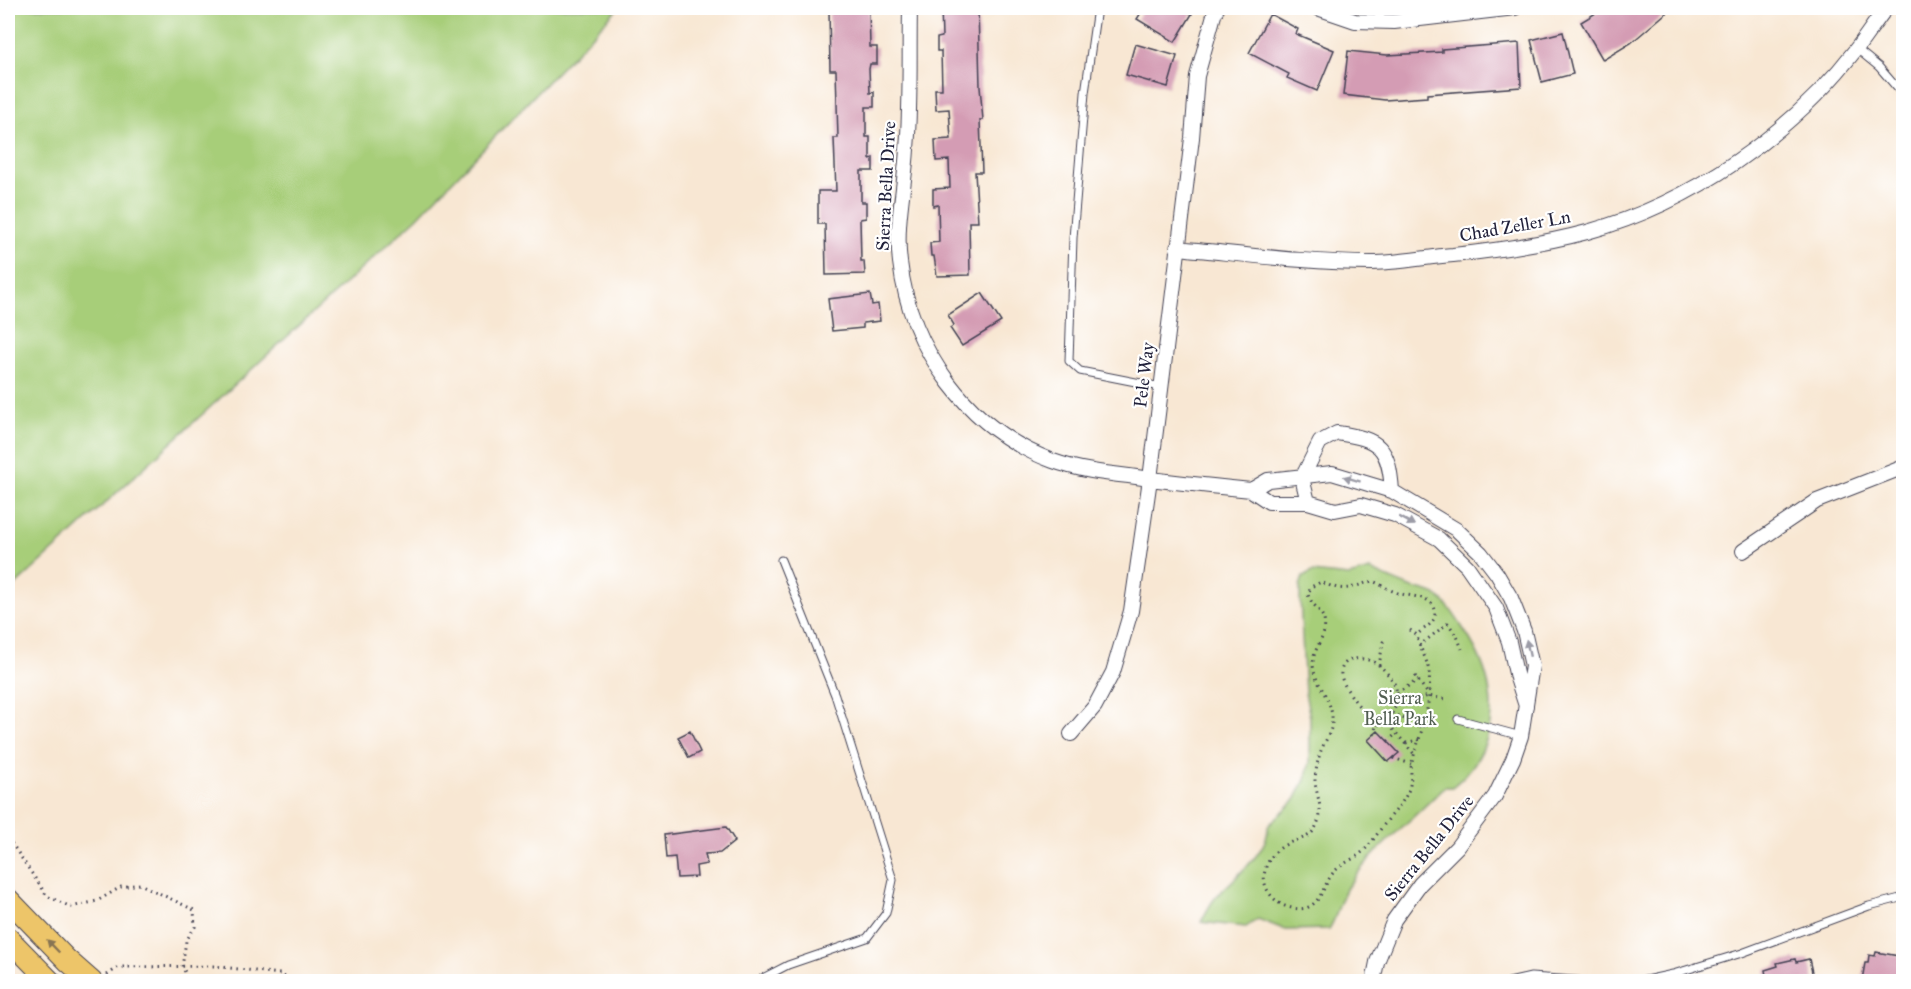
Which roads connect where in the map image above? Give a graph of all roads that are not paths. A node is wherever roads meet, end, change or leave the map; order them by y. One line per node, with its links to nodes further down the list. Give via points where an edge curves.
1 (910, 8): 13 (street, Sierra Bella Drive, via 908,148 900,209 899,260 906,298 920,336 941,375 973,411 1017,444 1091,471)
2 (1097, 8): 10 (lane, via 1085,93 1073,238 1069,361 1080,371)
3 (1217, 8): 9 (street, Pele Way, via 1197,76)
4 (1317, 8): 5 (street, via 1355,21 1394,22)
5 (1515, 8)
6 (1886, 8): 7 (street, Chad Zeller Ln)
7 (1857, 49): 8 (lane); 9 (street, Chad Zeller Ln, via 1810,101 1748,154 1645,211 1589,231 1536,244 1374,263 1302,261)
8 (1904, 96)
9 (1177, 248): 10 (street, Pele Way)
10 (1161, 387): 13 (street, Pele Way)
11 (1904, 467): 17 (street, via 1817,501)
12 (1302, 478): 14 (street, Sierra Bella Drive, via 1268,480); 15 (street, Sierra Bella Drive, one-way to 12, via 1332,473); 15 (street, via 1320,442 1337,433 1361,436 1381,450 1391,469); 16 (street)
13 (1150, 479): 14 (street, Sierra Bella Drive); 21 (street, Pele Way, via 1131,611 1113,672 1095,706)
14 (1251, 490): 16 (street, Sierra Bella Drive, via 1269,502)
15 (1392, 491): 19 (street, Sierra Bella Drive, one-way to 15, via 1532,666 1524,631 1497,574 1457,530)
16 (1308, 502): 19 (street, Sierra Bella Drive, one-way to 19, via 1335,510 1361,505 1395,515 1439,539 1467,566 1496,608)
17 (1743, 551)
18 (781, 560): 28 (lane, via 835,695 893,880 886,913 867,938 788,965)
19 (1526, 706): 22 (street, Sierra Bella Drive)
20 (1458, 719): 22 (lane)
21 (1071, 734)
22 (1521, 736): 29 (street, Sierra Bella Drive, via 1495,796 1394,920)
23 (1904, 897): 31 (lane, via 1673,974 1641,981)
24 (12, 904): 26 (main road, one-way to 24, via 67,960)
25 (8, 938): 27 (main road)
26 (98, 979)
27 (51, 981)
28 (755, 981)
29 (1373, 981)
30 (1509, 981): 31 (lane, via 1531,977)
31 (1605, 981)

